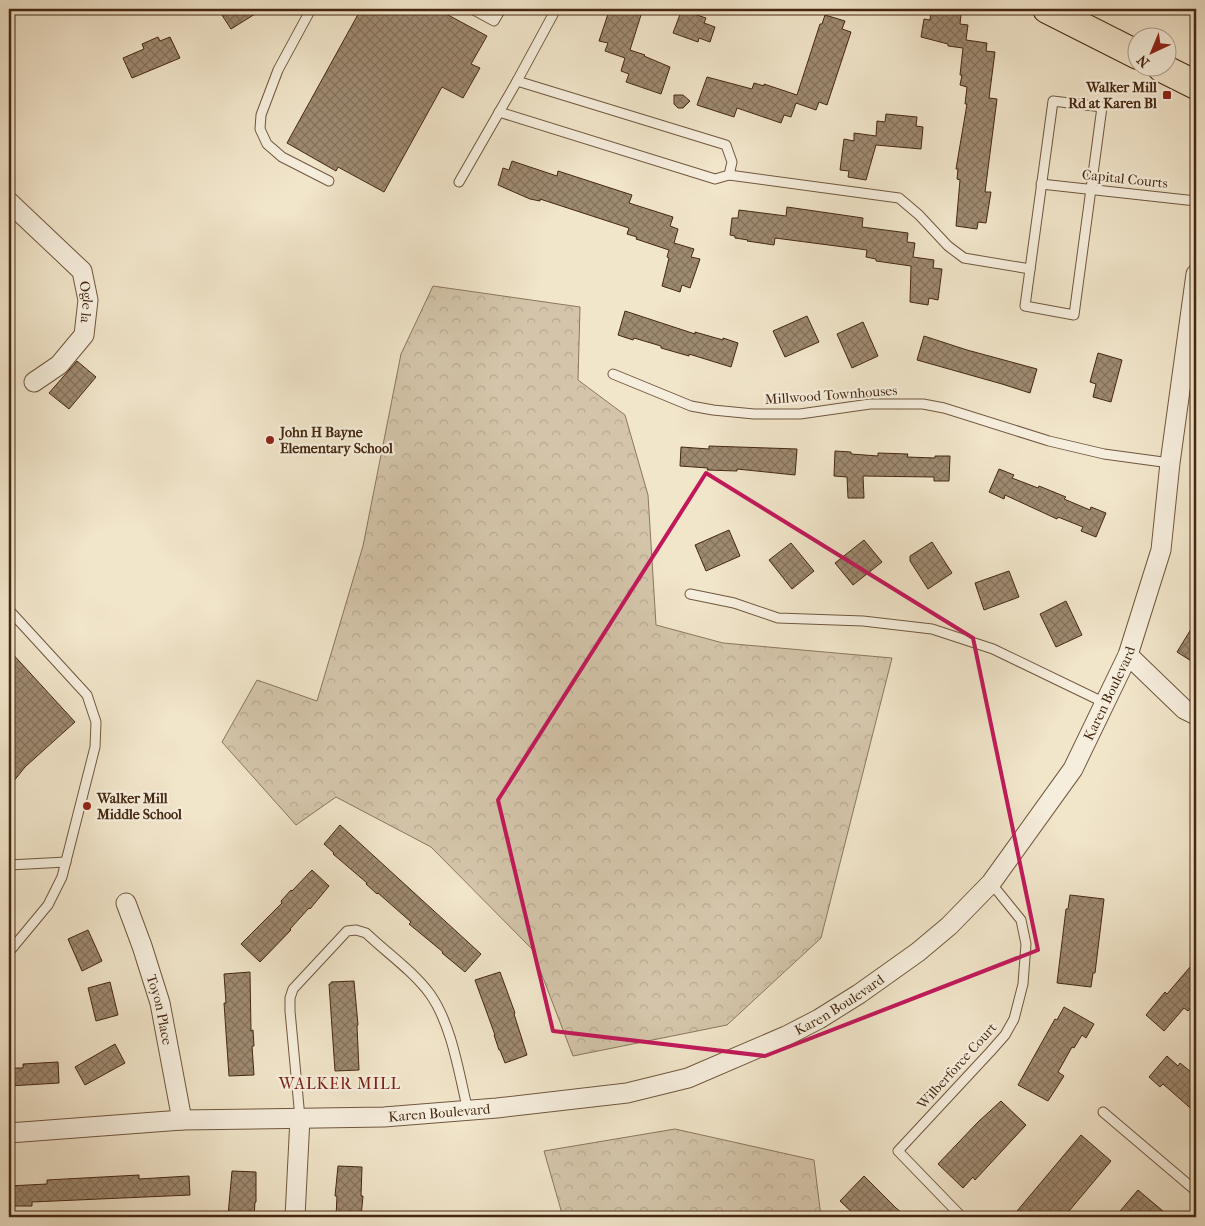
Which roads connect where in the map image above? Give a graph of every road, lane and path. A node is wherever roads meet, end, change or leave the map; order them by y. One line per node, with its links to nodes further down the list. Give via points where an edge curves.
1 (311, 9): 12 (lane, via 278,70 260,130 267,144 282,157)
2 (472, 9): 3 (lane, via 494,21)
3 (501, 9)
4 (556, 9): 8 (lane)
5 (1047, 9): 6 (main road)
6 (1128, 50)
7 (1178, 76): 9 (main road)
8 (517, 81): 10 (lane); 11 (lane, via 726,145 732,162)
9 (1196, 84)
10 (498, 112): 11 (lane, via 715,179); 13 (lane)
11 (728, 176): 18 (lane, via 898,198 964,258)
12 (329, 181)
13 (459, 182)
14 (1046, 184): 15 (lane, Capital Courts); 15 (lane, via 1052,101 1102,108); 18 (lane)
15 (1091, 189): 16 (lane, Capital Courts); 18 (lane, via 1074,315 1025,306)
16 (1196, 201)
17 (9, 202): 22 (street, Ogle la, via 82,271 88,300 84,335 59,365)
18 (1030, 269)
19 (1196, 274): 20 (street, Karen Boulevard)
20 (1190, 370): 23 (street, Karen Boulevard)
21 (613, 374): 23 (lane, Millwood Townhouses, via 691,406 713,410 800,414 870,404 923,404 1049,441 1104,454)
22 (34, 382)
23 (1170, 463): 26 (street, Karen Boulevard, via 1161,550)
24 (690, 594): 27 (lane, via 734,602 778,618 864,621 932,628 993,649)
25 (9, 610): 29 (lane, via 87,695 96,722 95,747)
26 (1128, 656): 27 (street, Karen Boulevard); 28 (street, via 1184,709)
27 (1105, 702): 31 (street, Karen Boulevard, via 1074,769)
28 (1196, 715)
29 (66, 862): 30 (lane); 33 (lane, via 48,906)
30 (9, 865)
31 (991, 883): 34 (street, Karen Boulevard, via 932,942 874,984 819,1019 758,1049 688,1078 636,1091); 40 (lane, Wilberforce Court, via 1021,920 1026,944 1023,984 1014,1019 1005,1035 898,1151)
32 (126, 903): 37 (street, Toyon Place, via 160,1003)
33 (9, 952)
34 (468, 1111): 36 (street, Karen Boulevard); 36 (lane, via 450,1039 431,996 366,933 356,930 347,931 293,989 290,998)
35 (1103, 1112): 39 (lane)
36 (300, 1118): 37 (street, Karen Boulevard); 41 (street)
37 (182, 1120): 38 (street, Karen Boulevard)
38 (9, 1132)
39 (1196, 1191)
40 (960, 1214)
41 (296, 1217)

